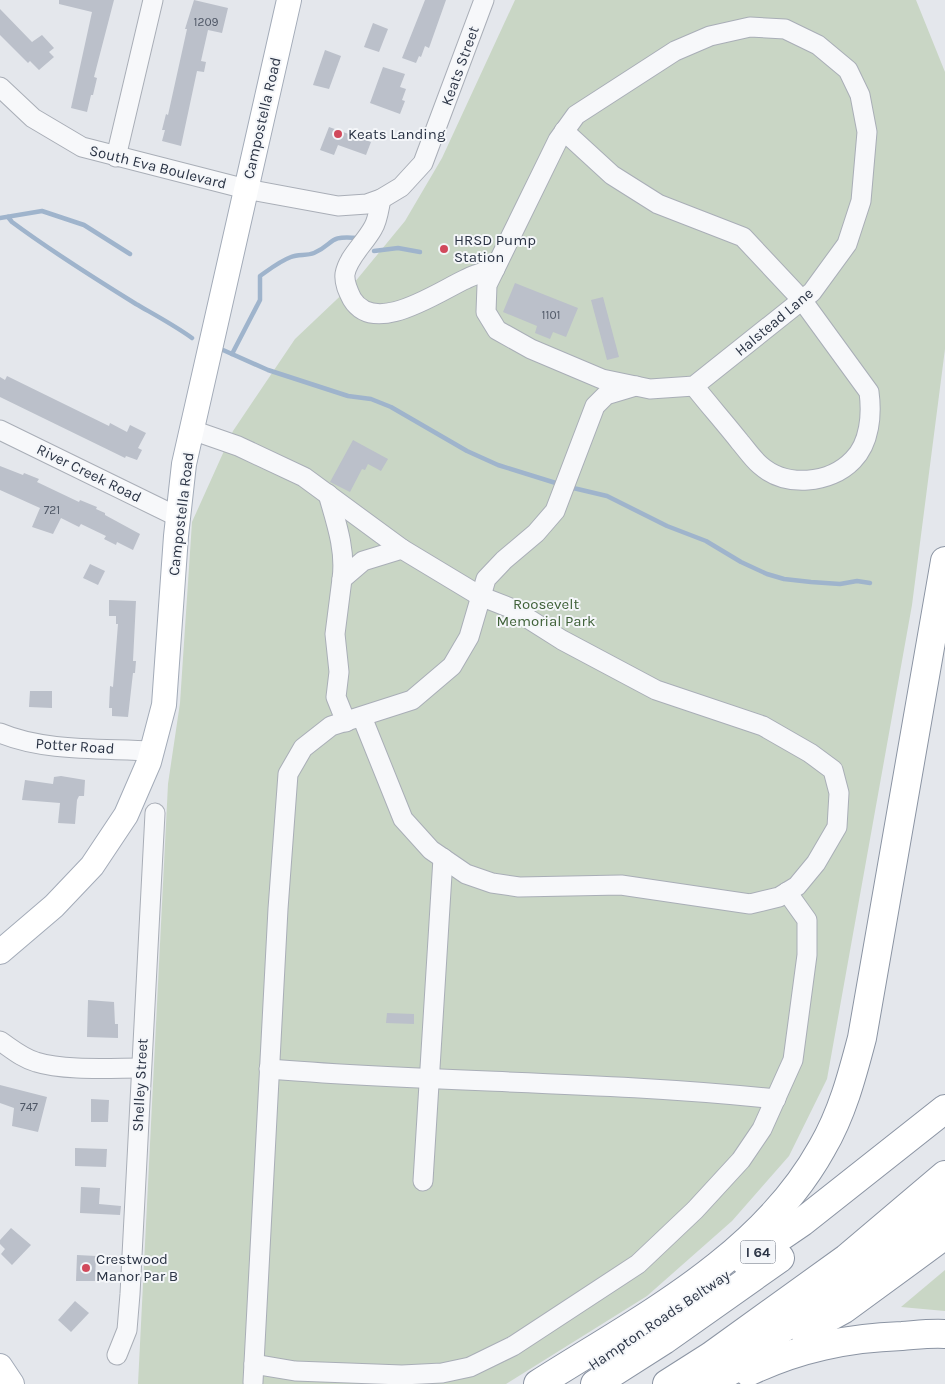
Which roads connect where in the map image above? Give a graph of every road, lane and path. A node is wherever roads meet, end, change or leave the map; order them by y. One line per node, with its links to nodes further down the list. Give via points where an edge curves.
1 (153, 0): 6 (street)
2 (288, 0): 7 (main road, Campostella Road)
3 (484, 0): 8 (street, Keats Street, via 426,157 406,183)
4 (0, 87): 6 (street, South Eva Boulevard, via 42,125 82,147)
5 (564, 131): 9 (street, Halstead Lane); 10 (street, via 612,175 658,204 743,238); 10 (street, Halstead Lane, via 576,115 675,50 710,36 750,27 785,30 818,45 848,70 860,95 867,132 861,201 847,244 812,292)
6 (116, 157): 7 (street, South Eva Boulevard)
7 (246, 189): 8 (street, Keats Street, via 338,206); 16 (main road, Campostella Road)
8 (381, 199): 9 (street, via 374,226 349,262 345,275 347,291 356,305 368,312 392,314 427,300 467,278)
9 (495, 269): 11 (street, Halstead Lane, via 485,298 486,312 497,330 531,349)
10 (802, 300): 13 (street, Halstead Lane); 13 (street, via 869,392 872,410 866,436 854,460 830,477 804,480 786,478 760,466)
11 (585, 372): 12 (street, Halstead Lane); 14 (street, via 594,392)
12 (636, 386): 13 (street, Halstead Lane, via 650,389); 14 (street, via 606,395)
13 (694, 386)
14 (595, 406): 22 (street, via 555,510 536,534 486,579)
15 (0, 430): 18 (street, River Creek Road)
16 (192, 430): 17 (street, via 238,446 304,477); 18 (main road, Campostella Road)
17 (328, 494): 19 (street); 21 (street, via 339,532 344,564)
18 (178, 516): 25 (main road, Campostella Road, via 164,705)
19 (402, 549): 21 (street, via 363,561); 22 (street)
20 (945, 561): 45 (highway, via 862,1038 830,1134 789,1196 741,1247 674,1297)
21 (342, 579): 23 (street, via 335,634 339,672 336,697)
22 (480, 596): 23 (street, via 469,637 452,666 412,700); 28 (street, via 513,609 562,640 656,690 763,726 833,770 839,793 837,827 816,863 797,886)
23 (354, 720): 27 (street, via 403,819 431,850); 32 (street, via 331,726 303,748 288,774)
24 (0, 733): 25 (street, Potter Road, via 39,744)
25 (152, 751): 29 (main road, Campostella Road, via 126,814 92,866 54,906)
26 (155, 813): 31 (street, Shelley Street)
27 (443, 858): 28 (street, via 466,874 492,883 519,887 621,885 750,904); 33 (street)
28 (787, 892): 34 (street, via 807,920 807,955 793,1060)
29 (0, 952)
30 (0, 1040): 31 (street, via 21,1056 38,1063)
31 (140, 1068): 42 (street, Shelley Street, via 127,1330)
32 (269, 1069): 33 (street); 34 (street, via 253,1373 442,1373 470,1367 513,1346 638,1264 695,1210 741,1160 762,1129)
33 (429, 1080): 34 (street, via 709,1092); 38 (street)
34 (776, 1099)
35 (945, 1109): 46 (highway, Hampton Roads Beltway / I 64, via 802,1222)
36 (945, 1131): 47 (highway, via 777,1260)
37 (945, 1176): 48 (highway, via 847,1258)
38 (423, 1181)
39 (945, 1206): 49 (highway, via 799,1317)
40 (945, 1235): 49 (highway, via 844,1309)
41 (945, 1334): 50 (highway, via 823,1344 776,1358)
42 (118, 1355)
43 (0, 1366): 44 (main road)
44 (12, 1384)
45 (538, 1384)
46 (563, 1384)
47 (595, 1384)
48 (667, 1384)
49 (704, 1384)
50 (722, 1384)

